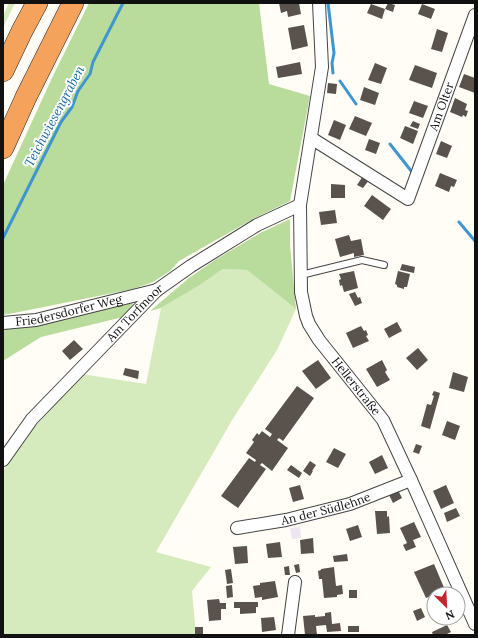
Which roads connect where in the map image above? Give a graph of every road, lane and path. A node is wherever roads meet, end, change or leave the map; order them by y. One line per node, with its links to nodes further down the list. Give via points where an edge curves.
1 (27, 3): 6 (highway)
2 (37, 3): 6 (highway)
3 (73, 3): 9 (highway)
4 (319, 3): 8 (street, Hellerstraße, via 322,67)
5 (475, 15): 8 (street, Am Olter, via 408,199)
6 (22, 31): 7 (highway)
7 (3, 71)
8 (311, 138): 10 (street, Hellerstraße)
9 (3, 148)
10 (300, 205): 12 (street, Hellerstraße); 13 (street, Am Torfmoor, via 257,225 190,266)
11 (384, 265): 12 (lane, via 362,260)
12 (301, 275): 16 (street, Hellerstraße, via 301,292 309,324 383,420)
13 (158, 290): 14 (street, Friedersdorfer Weg, via 36,320); 15 (street, Am Torfmoor, via 32,419)
14 (3, 323)
15 (3, 460)
16 (411, 480): 17 (street, An der Südlehne, via 350,504 286,520); 19 (street, Hellerstraße)
17 (237, 528)
18 (295, 582): 20 (street)
19 (475, 624)
20 (288, 635)

